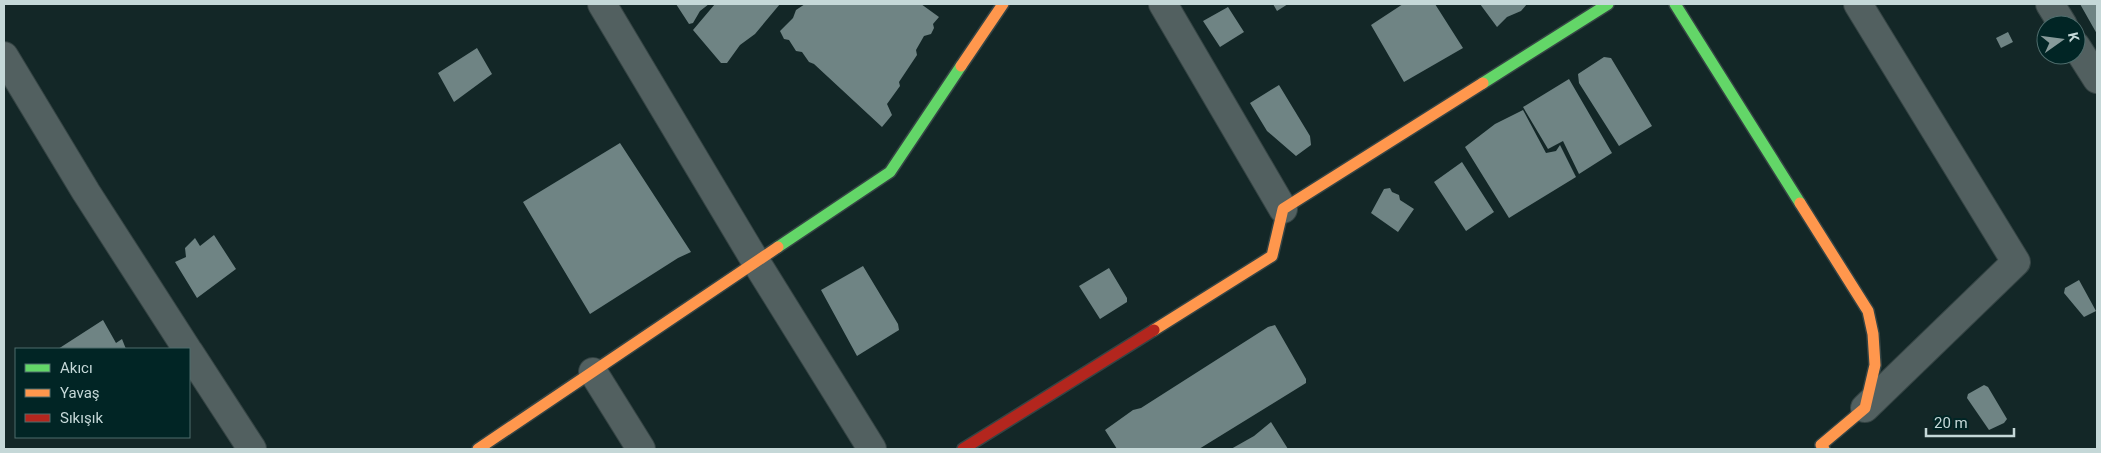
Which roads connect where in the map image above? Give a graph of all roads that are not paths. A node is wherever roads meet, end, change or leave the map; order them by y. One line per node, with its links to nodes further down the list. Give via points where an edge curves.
1 (602, 4): 13 (street)
2 (1003, 4): 13 (street, via 890,172)
3 (1163, 4): 12 (street)
4 (1608, 4): 12 (street)
5 (1675, 4): 17 (street, via 1868,311 1875,365)
6 (1858, 4): 17 (street, via 2016,262)
7 (2050, 4): 8 (street)
8 (2057, 15)
9 (4, 56): 14 (street, via 86,192)
10 (2086, 62): 11 (street)
11 (2097, 79)
12 (1283, 209): 22 (street, via 1272,256)
13 (756, 262): 16 (street); 21 (street)
14 (187, 348)
15 (190, 353): 18 (street)
16 (593, 372): 19 (street); 20 (street)
17 (1866, 408): 23 (street, via 1822,445)
18 (252, 449)
19 (478, 449)
20 (641, 449)
21 (872, 449)
22 (962, 449)
23 (1824, 449)

